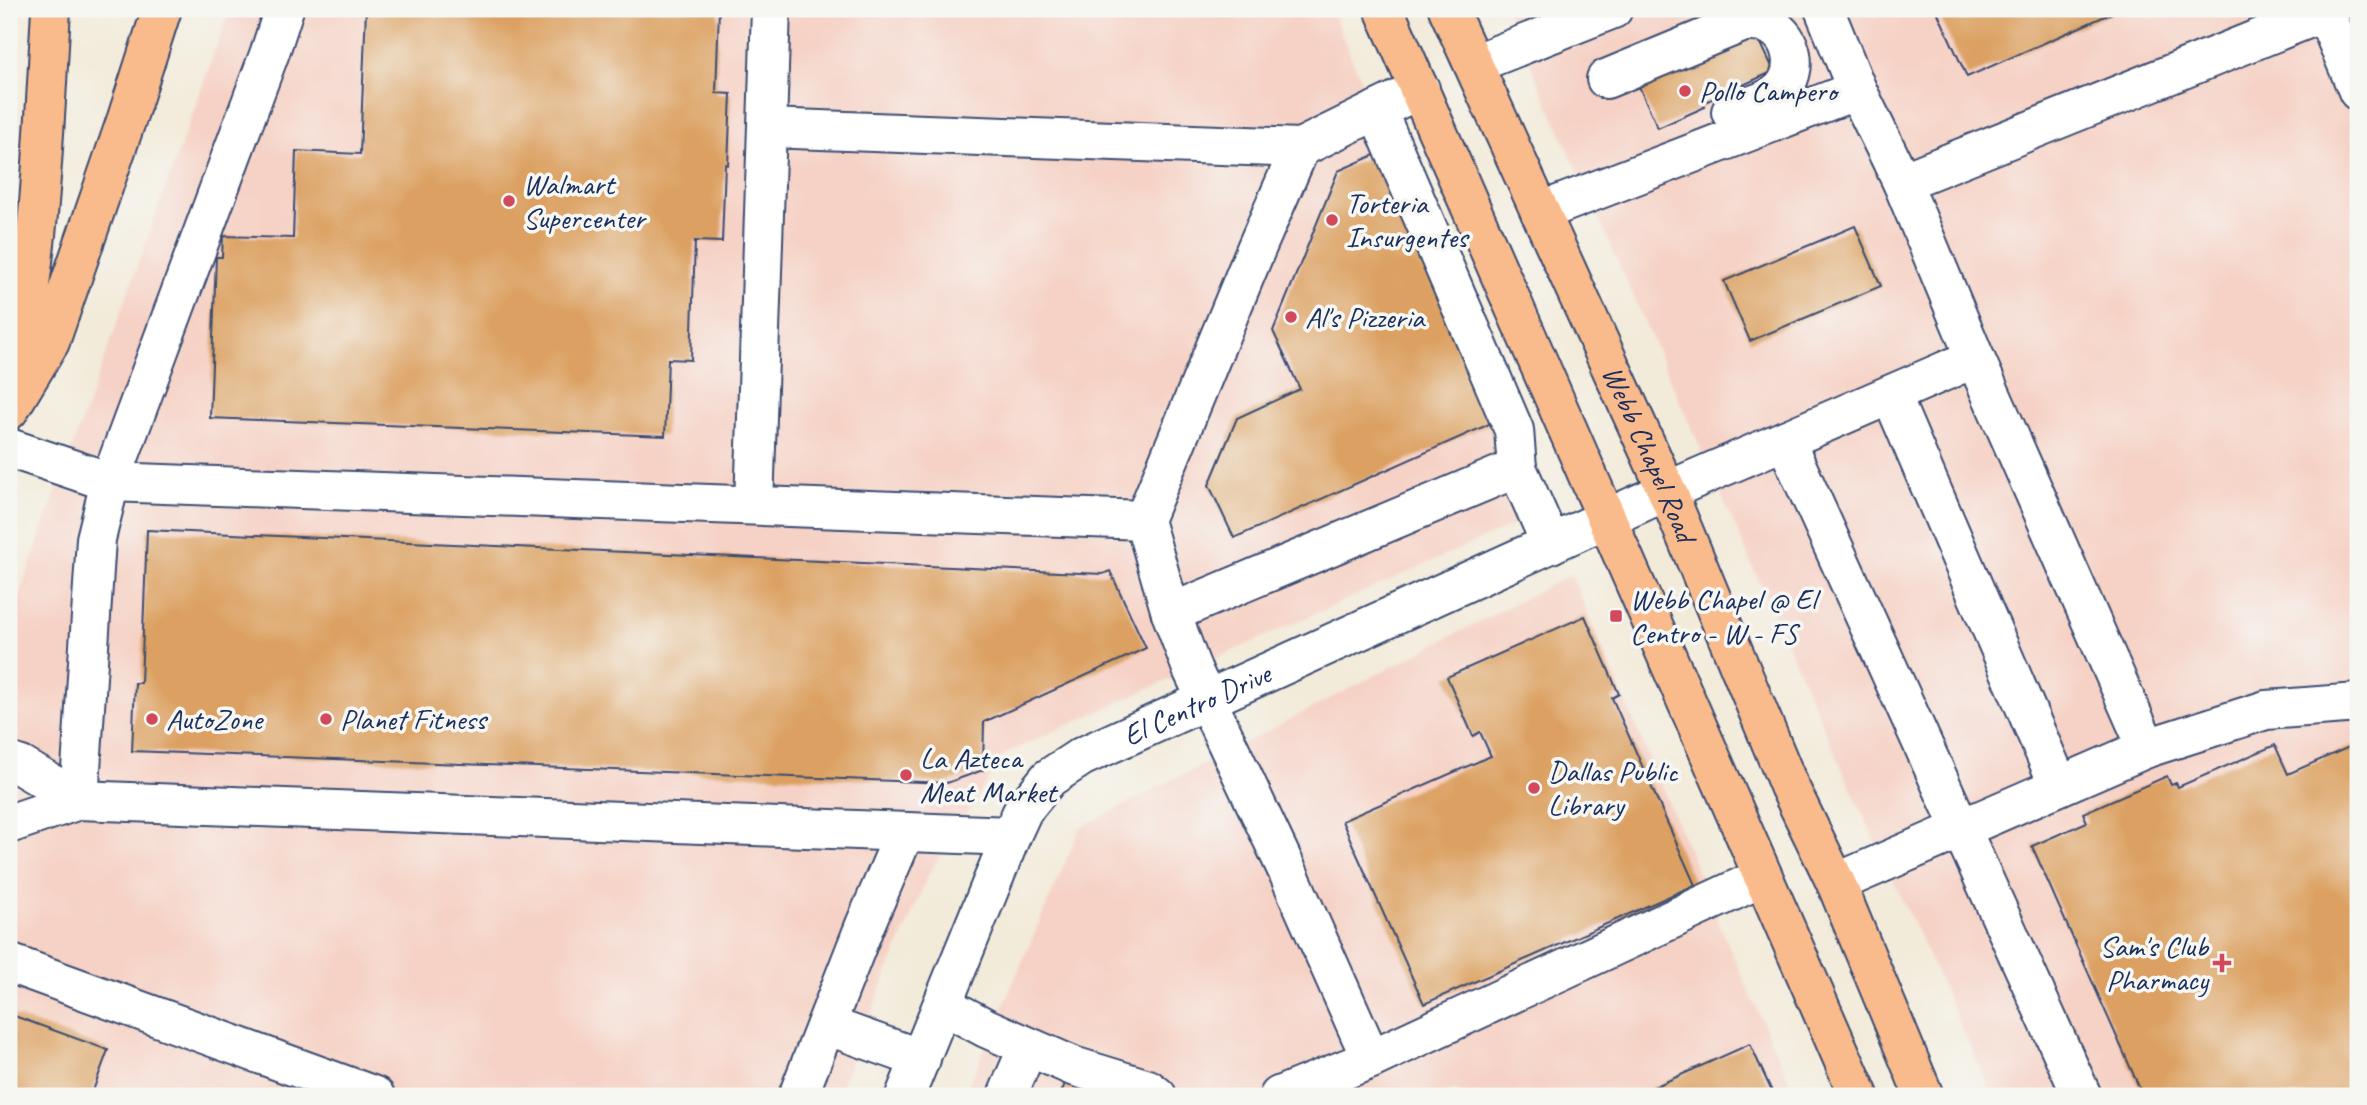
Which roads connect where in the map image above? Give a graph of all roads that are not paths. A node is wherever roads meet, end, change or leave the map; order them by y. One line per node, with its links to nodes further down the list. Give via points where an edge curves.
1 (51, 9): 23 (main road, via 32,270)
2 (162, 9): 24 (main road, via 50,342)
3 (284, 9): 28 (street)
4 (771, 9): 16 (street)
5 (1384, 9): 12 (main road)
6 (1448, 9): 10 (main road, Webb Chapel Road)
7 (1613, 9): 9 (street)
8 (1824, 9): 13 (street)
9 (1544, 21): 10 (street)
10 (1474, 64): 20 (main road, Webb Chapel Road)
11 (1606, 79): 18 (street, via 1744,22 1771,26 1782,35 1792,60 1784,86 1774,96 1727,114)
12 (1420, 89): 15 (street); 31 (main road)
13 (1857, 90): 18 (street); 19 (street)
14 (2358, 91): 19 (street, via 2325,12)
15 (1377, 110): 17 (street); 27 (street, via 1514,430)
16 (767, 128): 17 (street); 30 (street)
17 (1300, 148): 32 (street)
18 (1681, 158): 20 (street)
19 (1902, 182): 21 (street)
20 (1540, 212): 29 (main road, Webb Chapel Road)
21 (1975, 358): 22 (street, El Centro Drive); 37 (street)
22 (1891, 395): 25 (street, El Centro Drive); 39 (street)
23 (9, 402)
24 (9, 410)
25 (1784, 440): 29 (street, El Centro Drive); 42 (street)
26 (9, 448): 28 (street)
27 (1517, 468): 33 (street); 34 (street)
28 (110, 482): 30 (street); 40 (street, via 96,540)
29 (1667, 491): 31 (street, El Centro Drive); 46 (main road, Webb Chapel Road, via 1789,786)
30 (754, 505): 32 (street)
31 (1607, 518): 33 (street, El Centro Drive); 45 (main road)
32 (1144, 520): 34 (street)
33 (1550, 544): 35 (street, El Centro Drive)
34 (1171, 613): 35 (street)
35 (1207, 699): 44 (street, El Centro Drive, via 1081,757 1049,778 1023,810); 52 (street)
36 (2358, 703): 37 (street, via 2266,710)
37 (2147, 748): 39 (street)
38 (9, 762): 40 (street)
39 (2059, 786): 42 (street)
40 (79, 800): 41 (street); 43 (street)
41 (9, 824)
42 (1961, 828): 46 (street); 61 (street)
43 (905, 832): 44 (street); 49 (street)
44 (1011, 836): 48 (street, El Centro Drive)
45 (1763, 877): 52 (street); 59 (main road)
46 (1836, 883): 60 (main road, Webb Chapel Road)
47 (9, 963): 53 (street)
48 (943, 1005): 50 (street); 51 (street, El Centro Drive)
49 (826, 1025): 51 (street); 54 (street)
50 (1028, 1046): 56 (street); 57 (street)
51 (921, 1059): 55 (street, El Centro Drive)
52 (1371, 1059): 58 (street)
53 (375, 1096)
54 (799, 1096)
55 (905, 1096)
56 (1007, 1096)
57 (1157, 1096)
58 (1279, 1096)
59 (1858, 1096)
60 (1924, 1096)
61 (2082, 1096)

